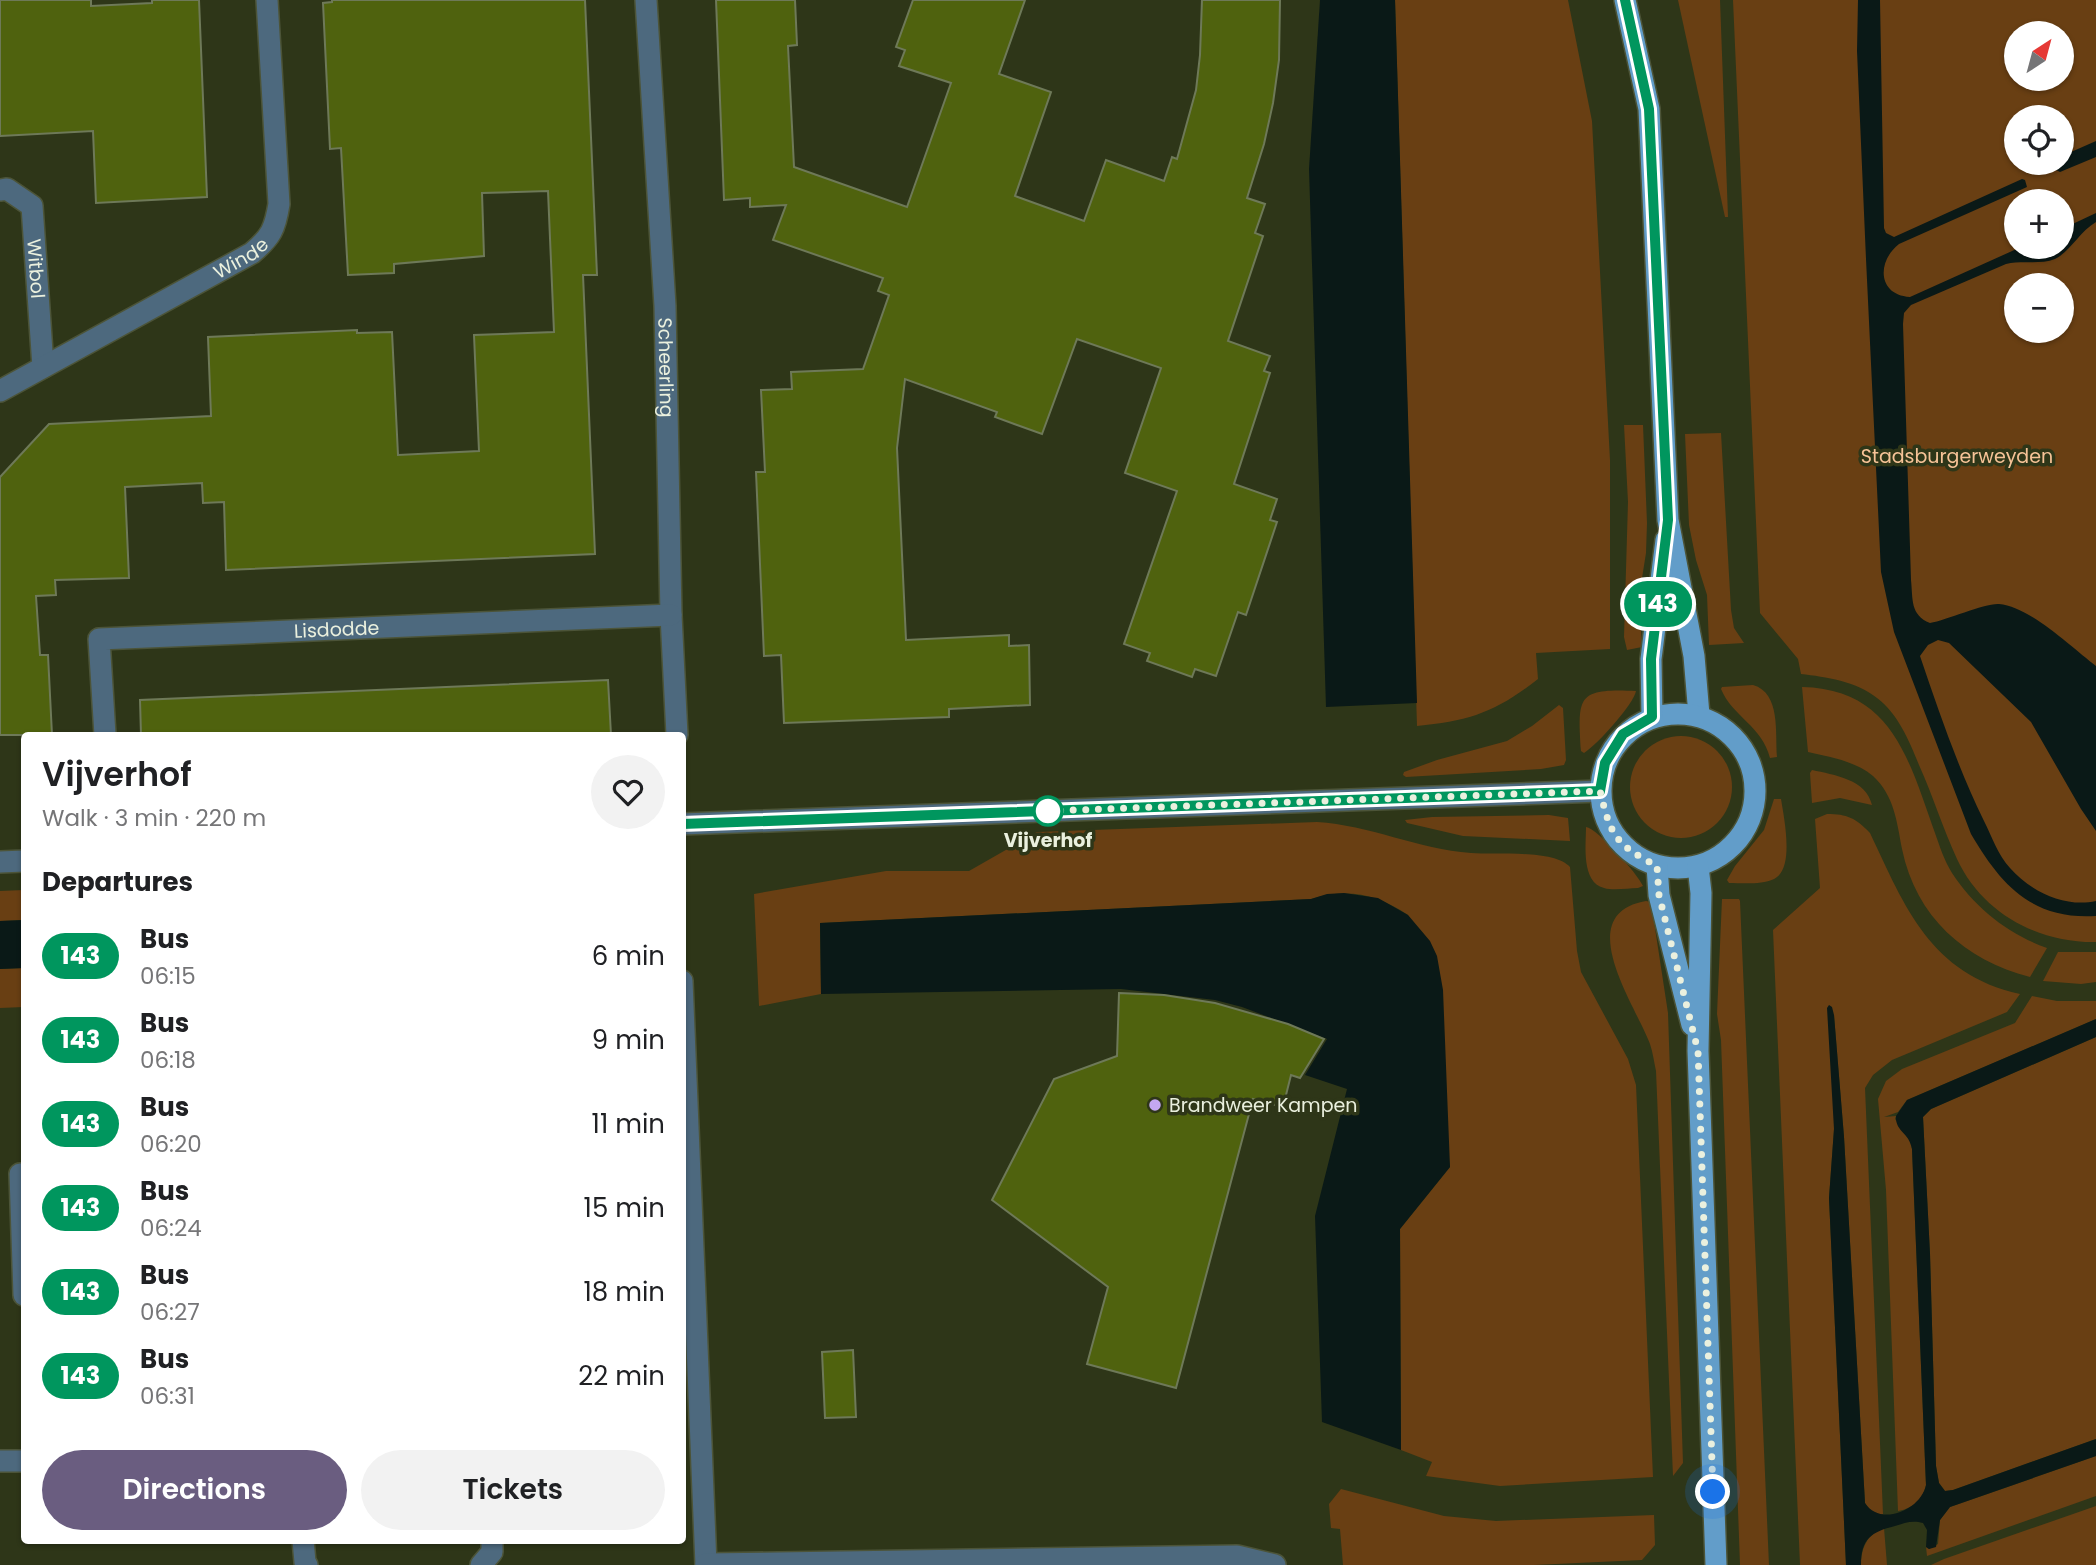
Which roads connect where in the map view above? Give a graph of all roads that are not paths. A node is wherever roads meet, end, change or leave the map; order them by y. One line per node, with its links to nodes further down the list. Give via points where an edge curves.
1 (267, 0): 5 (street, Winde, via 279,204 268,239 252,253)
2 (646, 0): 8 (street, Scheerling, via 664,306)
3 (1625, 0): 7 (main road, via 1649,109)
4 (0, 190): 5 (street, Witbol, via 8,190 32,206)
5 (43, 367): 6 (street, Winde)
6 (0, 391)
7 (1668, 520): 9 (main road, via 1694,656); 10 (main road, via 1651,659)
8 (671, 615): 11 (street, Lisdodde, via 99,639); 12 (street, Scheerling)
9 (1699, 715): 10 (main road, via 1675,712); 18 (main road, via 1728,732 1749,758 1756,792 1748,824 1728,851)
10 (1652, 717): 13 (main road, via 1623,734 1605,763)
11 (105, 732)
12 (677, 732)
13 (1600, 791): 14 (street); 17 (main road, via 1608,826 1628,851)
14 (686, 824)
15 (21, 861): 16 (street)
16 (0, 862)
17 (1657, 866): 18 (main road); 19 (main road, via 1659,895)
18 (1698, 866): 19 (main road)
19 (1698, 1051): 32 (main road)
20 (686, 1173): 23 (street)
21 (20, 1174): 22 (street)
22 (21, 1204)
23 (692, 1460): 28 (street)
24 (0, 1461): 25 (street)
25 (21, 1461)
26 (303, 1544): 29 (street)
27 (492, 1544): 30 (street, via 492,1552)
28 (706, 1564): 31 (street, via 1237,1556)
29 (307, 1565)
30 (481, 1565)
31 (1275, 1565)
32 (1716, 1565)

